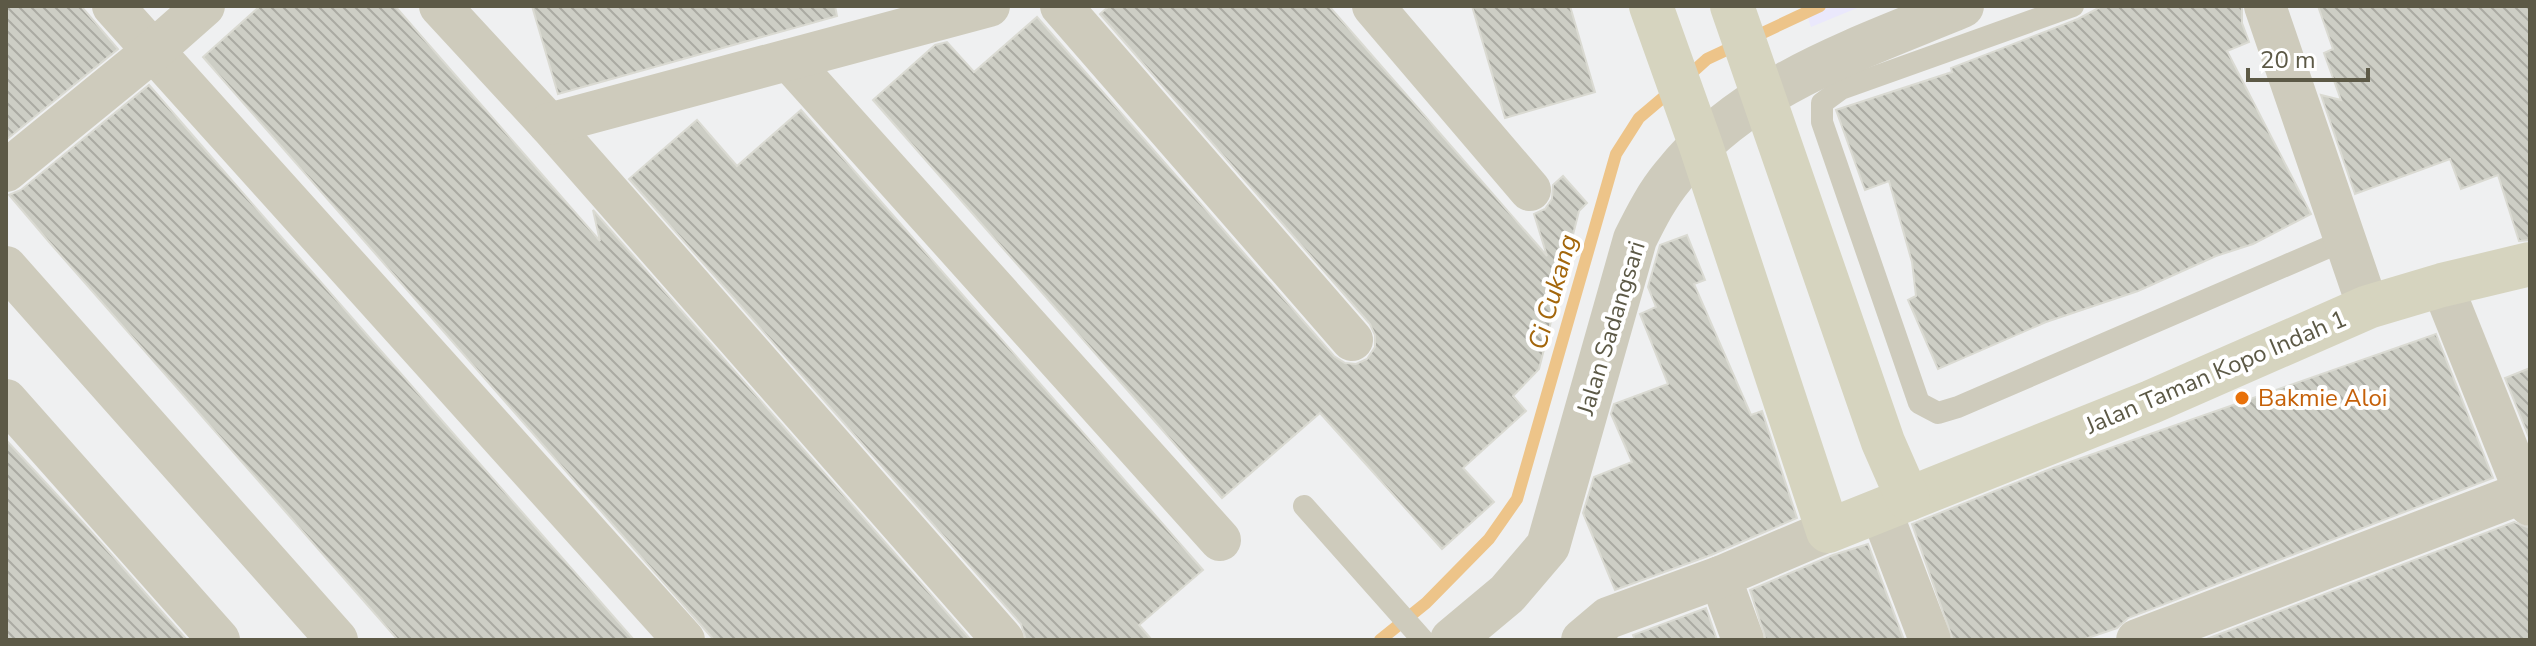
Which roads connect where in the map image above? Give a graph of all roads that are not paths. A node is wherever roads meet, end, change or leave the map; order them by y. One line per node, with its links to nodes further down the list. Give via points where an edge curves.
1 (113, 6): 12 (street)
2 (204, 6): 12 (street)
3 (440, 6): 15 (street)
4 (989, 6): 13 (street)
5 (1061, 6): 24 (street)
6 (1373, 6): 18 (street)
7 (1651, 6): 16 (main road)
8 (1962, 6): 14 (street, Jalan Sadangsari, via 1818,65)
9 (2073, 6): 19 (lane, via 1841,89 1822,103 1822,122 1919,403 1938,413 1958,407)
10 (2265, 6): 19 (street)
11 (1734, 7): 14 (main road)
12 (153, 51): 17 (street); 35 (street)
13 (789, 60): 15 (street); 30 (street)
14 (1757, 82): 16 (street, Jalan Sadangsari); 27 (main road, via 1883,442)
15 (549, 124): 36 (street)
16 (1696, 131): 29 (main road); 32 (street, Jalan Sadangsari, via 1635,239 1548,546 1507,594)
17 (6, 171)
18 (1530, 190)
19 (2345, 240): 23 (street)
20 (2530, 264): 22 (main road, Jalan Taman Kopo Indah 1)
21 (6, 267): 34 (street)
22 (2442, 285): 23 (main road, Jalan Taman Kopo Indah 1); 26 (street)
23 (2368, 307): 27 (main road, Jalan Taman Kopo Indah 1, via 2151,402)
24 (1352, 340)
25 (6, 400): 33 (street)
26 (2528, 498): 40 (street)
27 (1894, 505): 29 (main road, Jalan Taman Kopo Indah 1); 39 (street)
28 (1304, 506): 32 (lane, via 1377,589)
29 (1828, 531): 31 (street)
30 (1220, 540)
31 (1720, 577): 37 (street, via 1608,618); 38 (street)
32 (1430, 637)
33 (219, 640)
34 (337, 640)
35 (684, 640)
36 (1003, 640)
37 (1582, 640)
38 (1743, 640)
39 (1930, 640)
40 (2137, 640)

